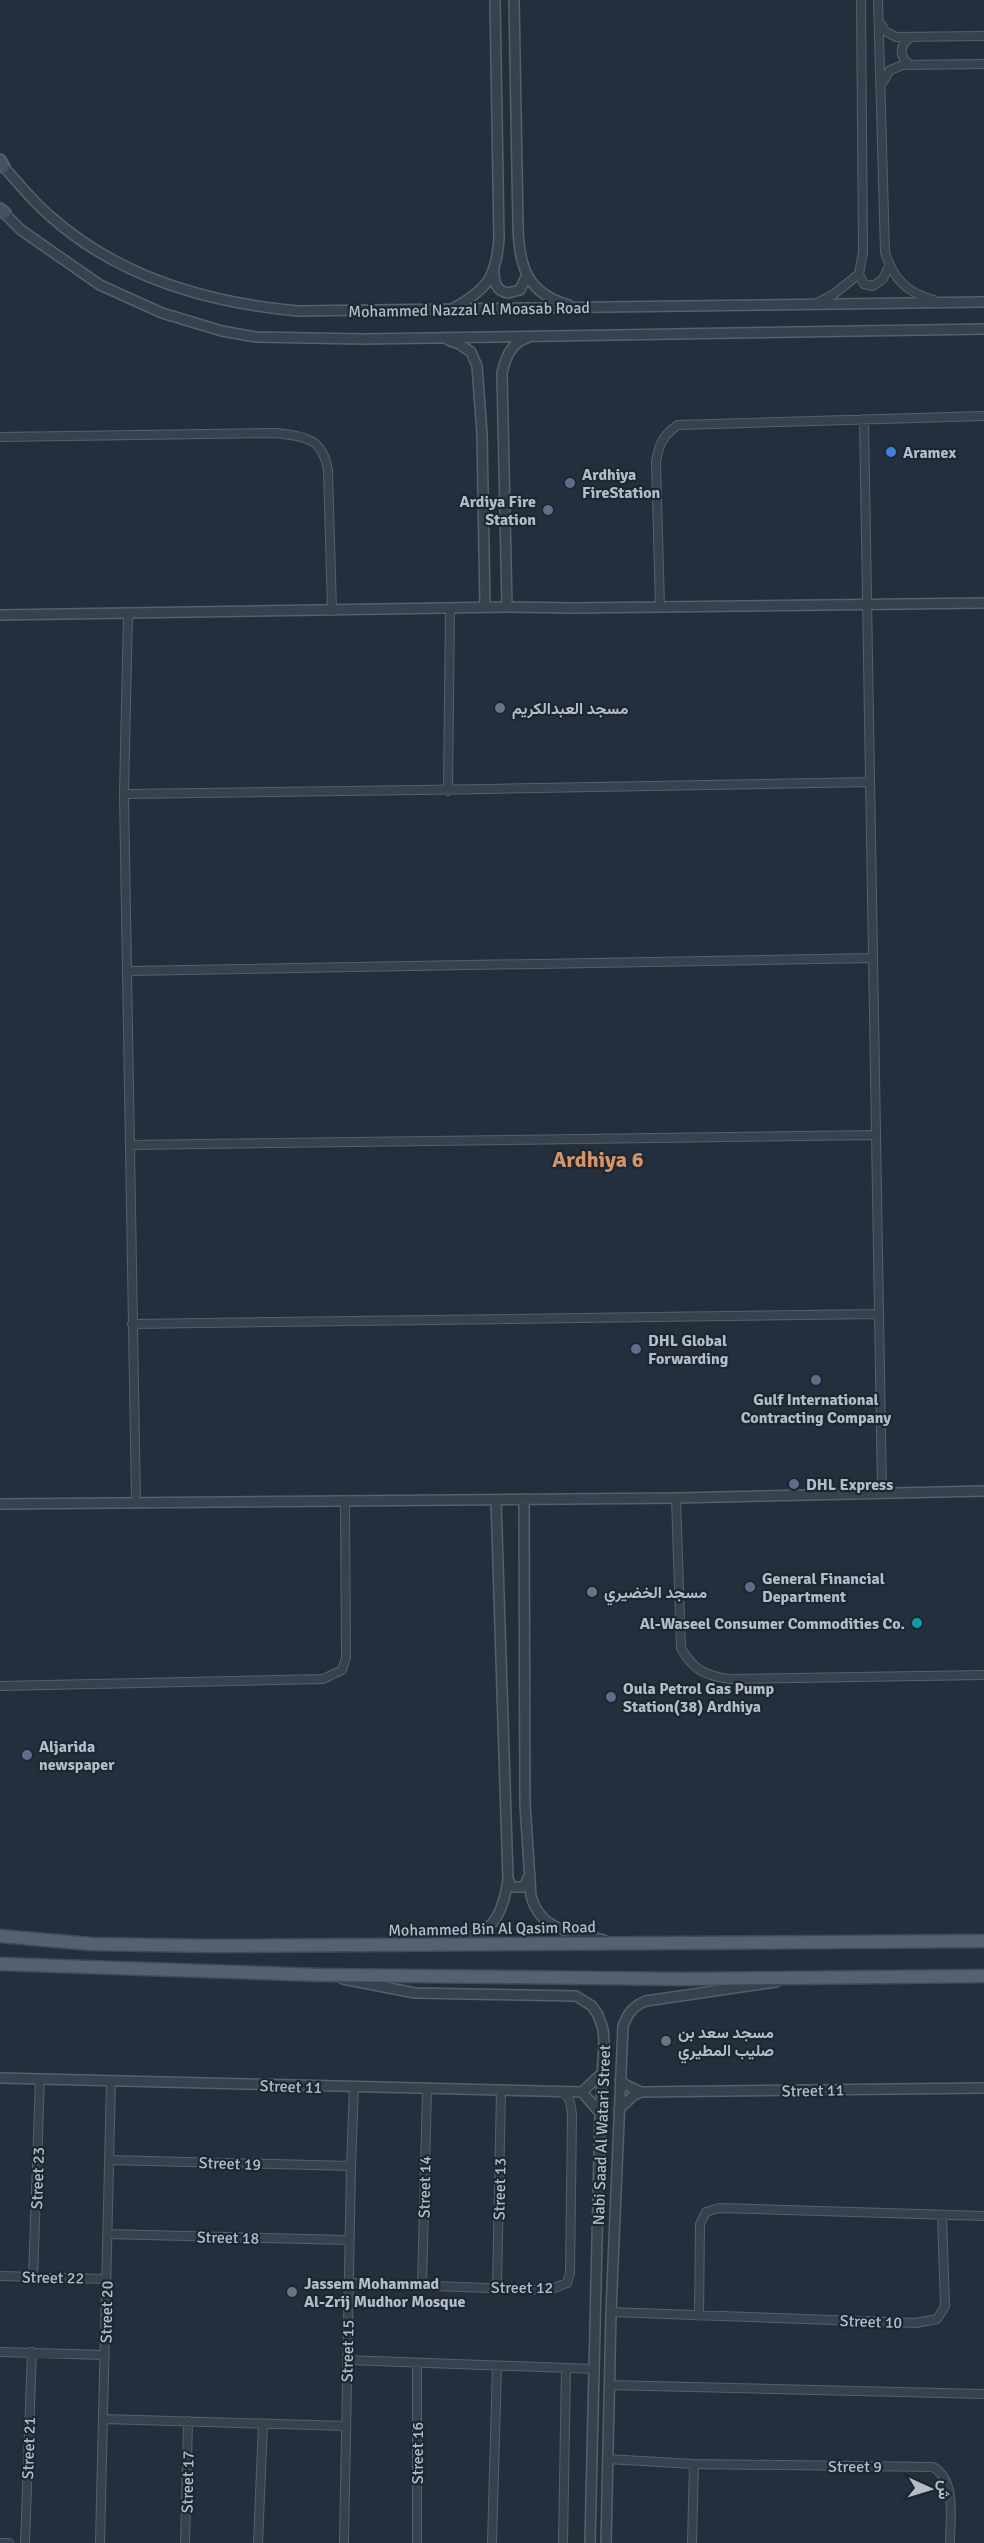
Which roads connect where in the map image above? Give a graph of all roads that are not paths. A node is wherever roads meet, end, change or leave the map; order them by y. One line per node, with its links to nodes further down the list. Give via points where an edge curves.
1 (495, 0): 14 (street, via 499,239)
2 (514, 0): 16 (street, via 518,248)
3 (861, 0): 15 (street, via 864,252)
4 (878, 0): 5 (street)
5 (878, 20): 7 (street, via 890,35); 10 (street)
6 (984, 36): 7 (street)
7 (910, 38): 8 (street, via 901,51)
8 (909, 64): 9 (street); 10 (street, via 893,68)
9 (984, 64)
10 (880, 86): 13 (street, via 882,218)
11 (1, 163): 21 (street, Mohammed Nazzal Al Moasab Road, via 43,210 76,236 127,267 187,291 244,305 298,311)
12 (2, 210): 24 (street, Mohammed Nazzal Al Moasab Road, via 21,230 100,285 193,323 274,338)
13 (889, 266): 15 (street, via 883,279 873,286 864,284); 17 (street, via 907,289)
14 (494, 271): 16 (street, via 496,285 508,293 520,290); 21 (street, via 480,291)
15 (859, 274): 19 (street)
16 (526, 277): 20 (street, via 551,298)
17 (941, 302): 18 (street, Mohammed Nazzal Al Moasab Road); 19 (street, Mohammed Nazzal Al Moasab Road)
18 (984, 302)
19 (815, 304): 20 (street, Mohammed Nazzal Al Moasab Road)
20 (580, 308): 21 (street, Mohammed Nazzal Al Moasab Road)
21 (453, 309)
22 (984, 329): 23 (street, Mohammed Nazzal Al Moasab Road)
23 (535, 335): 24 (street, Mohammed Nazzal Al Moasab Road); 28 (street, via 514,345 504,362)
24 (439, 338): 27 (street, via 459,344 474,358)
25 (984, 416): 26 (street)
26 (864, 419): 30 (street); 32 (street, via 678,425 666,433 656,462)
27 (482, 434): 28 (street); 33 (street)
28 (502, 435): 34 (street)
29 (0, 437): 36 (street, via 276,433 310,440 326,454)
30 (867, 602): 31 (street); 32 (street); 39 (street)
31 (984, 603)
32 (660, 606): 34 (street)
33 (485, 607): 34 (street); 35 (street)
34 (507, 607)
35 (450, 608): 36 (street); 40 (street)
36 (332, 611): 37 (street)
37 (128, 614): 38 (street); 41 (street)
38 (0, 615)
39 (870, 782): 40 (street); 42 (street)
40 (448, 791): 41 (street)
41 (124, 794): 43 (street)
42 (873, 958): 43 (street); 44 (street)
43 (129, 971): 45 (street)
44 (876, 1135): 45 (street); 46 (street)
45 (131, 1145): 47 (street)
46 (879, 1314): 47 (street); 49 (street)
47 (132, 1324): 54 (street)
48 (984, 1491): 49 (street)
49 (882, 1492): 50 (street)
50 (676, 1498): 51 (street); 56 (street, via 681,1648 697,1670 730,1679)
51 (524, 1499): 53 (street); 58 (street, via 525,1804)
52 (345, 1500): 53 (street); 54 (street); 57 (street, via 346,1658 342,1670 323,1679)
53 (496, 1500): 59 (street)
54 (136, 1503): 55 (street)
55 (0, 1504)
56 (984, 1675)
57 (0, 1686)
58 (529, 1876): 59 (street, via 524,1887 518,1889); 62 (street, via 534,1907 546,1922 559,1929)
59 (508, 1879): 64 (street, via 496,1920 480,1933 462,1939)
60 (0, 1936): 63 (main road, Mohammed Bin Al Qasim Road)
61 (984, 1941): 62 (main road, Mohammed Bin Al Qasim Road)
62 (615, 1942): 64 (main road, Mohammed Bin Al Qasim Road)
63 (91, 1944): 64 (main road, Mohammed Bin Al Qasim Road); 65 (main road, via 99,1955 92,1963)
64 (214, 1946)
65 (0, 1958)
66 (0, 1964): 67 (main road)
67 (320, 1975): 69 (main road); 70 (street, Nabi Saad Al Watari Street, via 415,1993 576,1996 598,2015 603,2028)
68 (984, 1976): 69 (main road)
69 (808, 1978): 71 (street, Nabi Saad Al Watari Street, via 661,1997 637,2004 623,2026)
70 (603, 2062): 71 (street, via 612,2058); 72 (street, Nabi Saad Al Watari Street)
71 (620, 2063): 75 (street, Nabi Saad Al Watari Street)
72 (602, 2073): 82 (street); 85 (street, Nabi Saad Al Watari Street)
73 (0, 2078): 74 (street, Street 11)
74 (40, 2079): 76 (street, Street 11); 95 (street, Street 23)
75 (620, 2079): 83 (street); 84 (street, Nabi Saad Al Watari Street)
76 (111, 2081): 77 (street, Street 11); 88 (street, Street 20)
77 (354, 2088): 79 (street, Street 11); 89 (street, Street 15)
78 (984, 2088): 83 (street, Street 11)
79 (427, 2089): 80 (street, Street 11); 98 (street, Street 14)
80 (501, 2090): 81 (street, Street 11); 99 (street, Street 13)
81 (558, 2091): 82 (street, Street 11); 99 (street, Street 12, via 569,2098 572,2116 567,2283 549,2290)
82 (582, 2092): 85 (street)
83 (641, 2092): 84 (street)
84 (619, 2109): 86 (street, Nabi Saad Al Watari Street)
85 (600, 2113): 87 (street, Nabi Saad Al Watari Street)
86 (618, 2124): 87 (street, via 609,2129); 100 (street, Nabi Saad Al Watari Street)
87 (600, 2125): 109 (street, Nabi Saad Al Watari Street)
88 (109, 2160): 89 (street, Street 19); 92 (street, Street 20)
89 (351, 2166): 93 (street, Street 15)
90 (942, 2215): 91 (street); 101 (street, via 719,2208 706,2212 700,2224); 101 (street, Street 10, via 945,2306 937,2319 916,2323)
91 (984, 2216)
92 (107, 2234): 93 (street, Street 18); 96 (street, Street 20)
93 (350, 2240): 97 (street, Street 15)
94 (0, 2276): 95 (street, Street 22)
95 (33, 2277): 96 (street, Street 22)
96 (106, 2279): 104 (street, Street 20)
97 (349, 2283): 98 (street, Street 12); 105 (street, Street 15)
98 (422, 2285): 99 (street, Street 12)
99 (497, 2287)
100 (611, 2312): 101 (street, Street 10); 110 (street, Nabi Saad Al Watari Street)
101 (699, 2316)
102 (0, 2352): 103 (street)
103 (32, 2352): 104 (street); 120 (street, Street 21)
104 (105, 2355): 112 (street, Street 20)
105 (347, 2360): 106 (street); 115 (street, Street 15)
106 (417, 2363): 107 (street); 125 (street, Street 16)
107 (497, 2366): 108 (street); 126 (street)
108 (566, 2368): 109 (street); 127 (street)
109 (595, 2369): 128 (street, Nabi Saad Al Watari Street)
110 (609, 2385): 111 (street); 116 (street, Nabi Saad Al Watari Street)
111 (984, 2394)
112 (103, 2420): 113 (street); 121 (street, Street 20)
113 (188, 2421): 114 (street); 122 (street, Street 17)
114 (263, 2424): 115 (street); 123 (street)
115 (346, 2426): 124 (street, Street 15)
116 (607, 2459): 117 (street, Street 9); 129 (street, Nabi Saad Al Watari Street)
117 (694, 2464): 130 (street); 131 (street, Street 9, via 933,2467 943,2472 949,2487)
118 (0, 2543): 119 (street)
119 (9, 2543)
120 (25, 2543)
121 (100, 2543)
122 (186, 2543)
123 (258, 2543)
124 (344, 2543)
125 (417, 2543)
126 (492, 2543)
127 (562, 2543)
128 (590, 2543)
129 (606, 2543)
130 (692, 2543)
131 (950, 2543)

